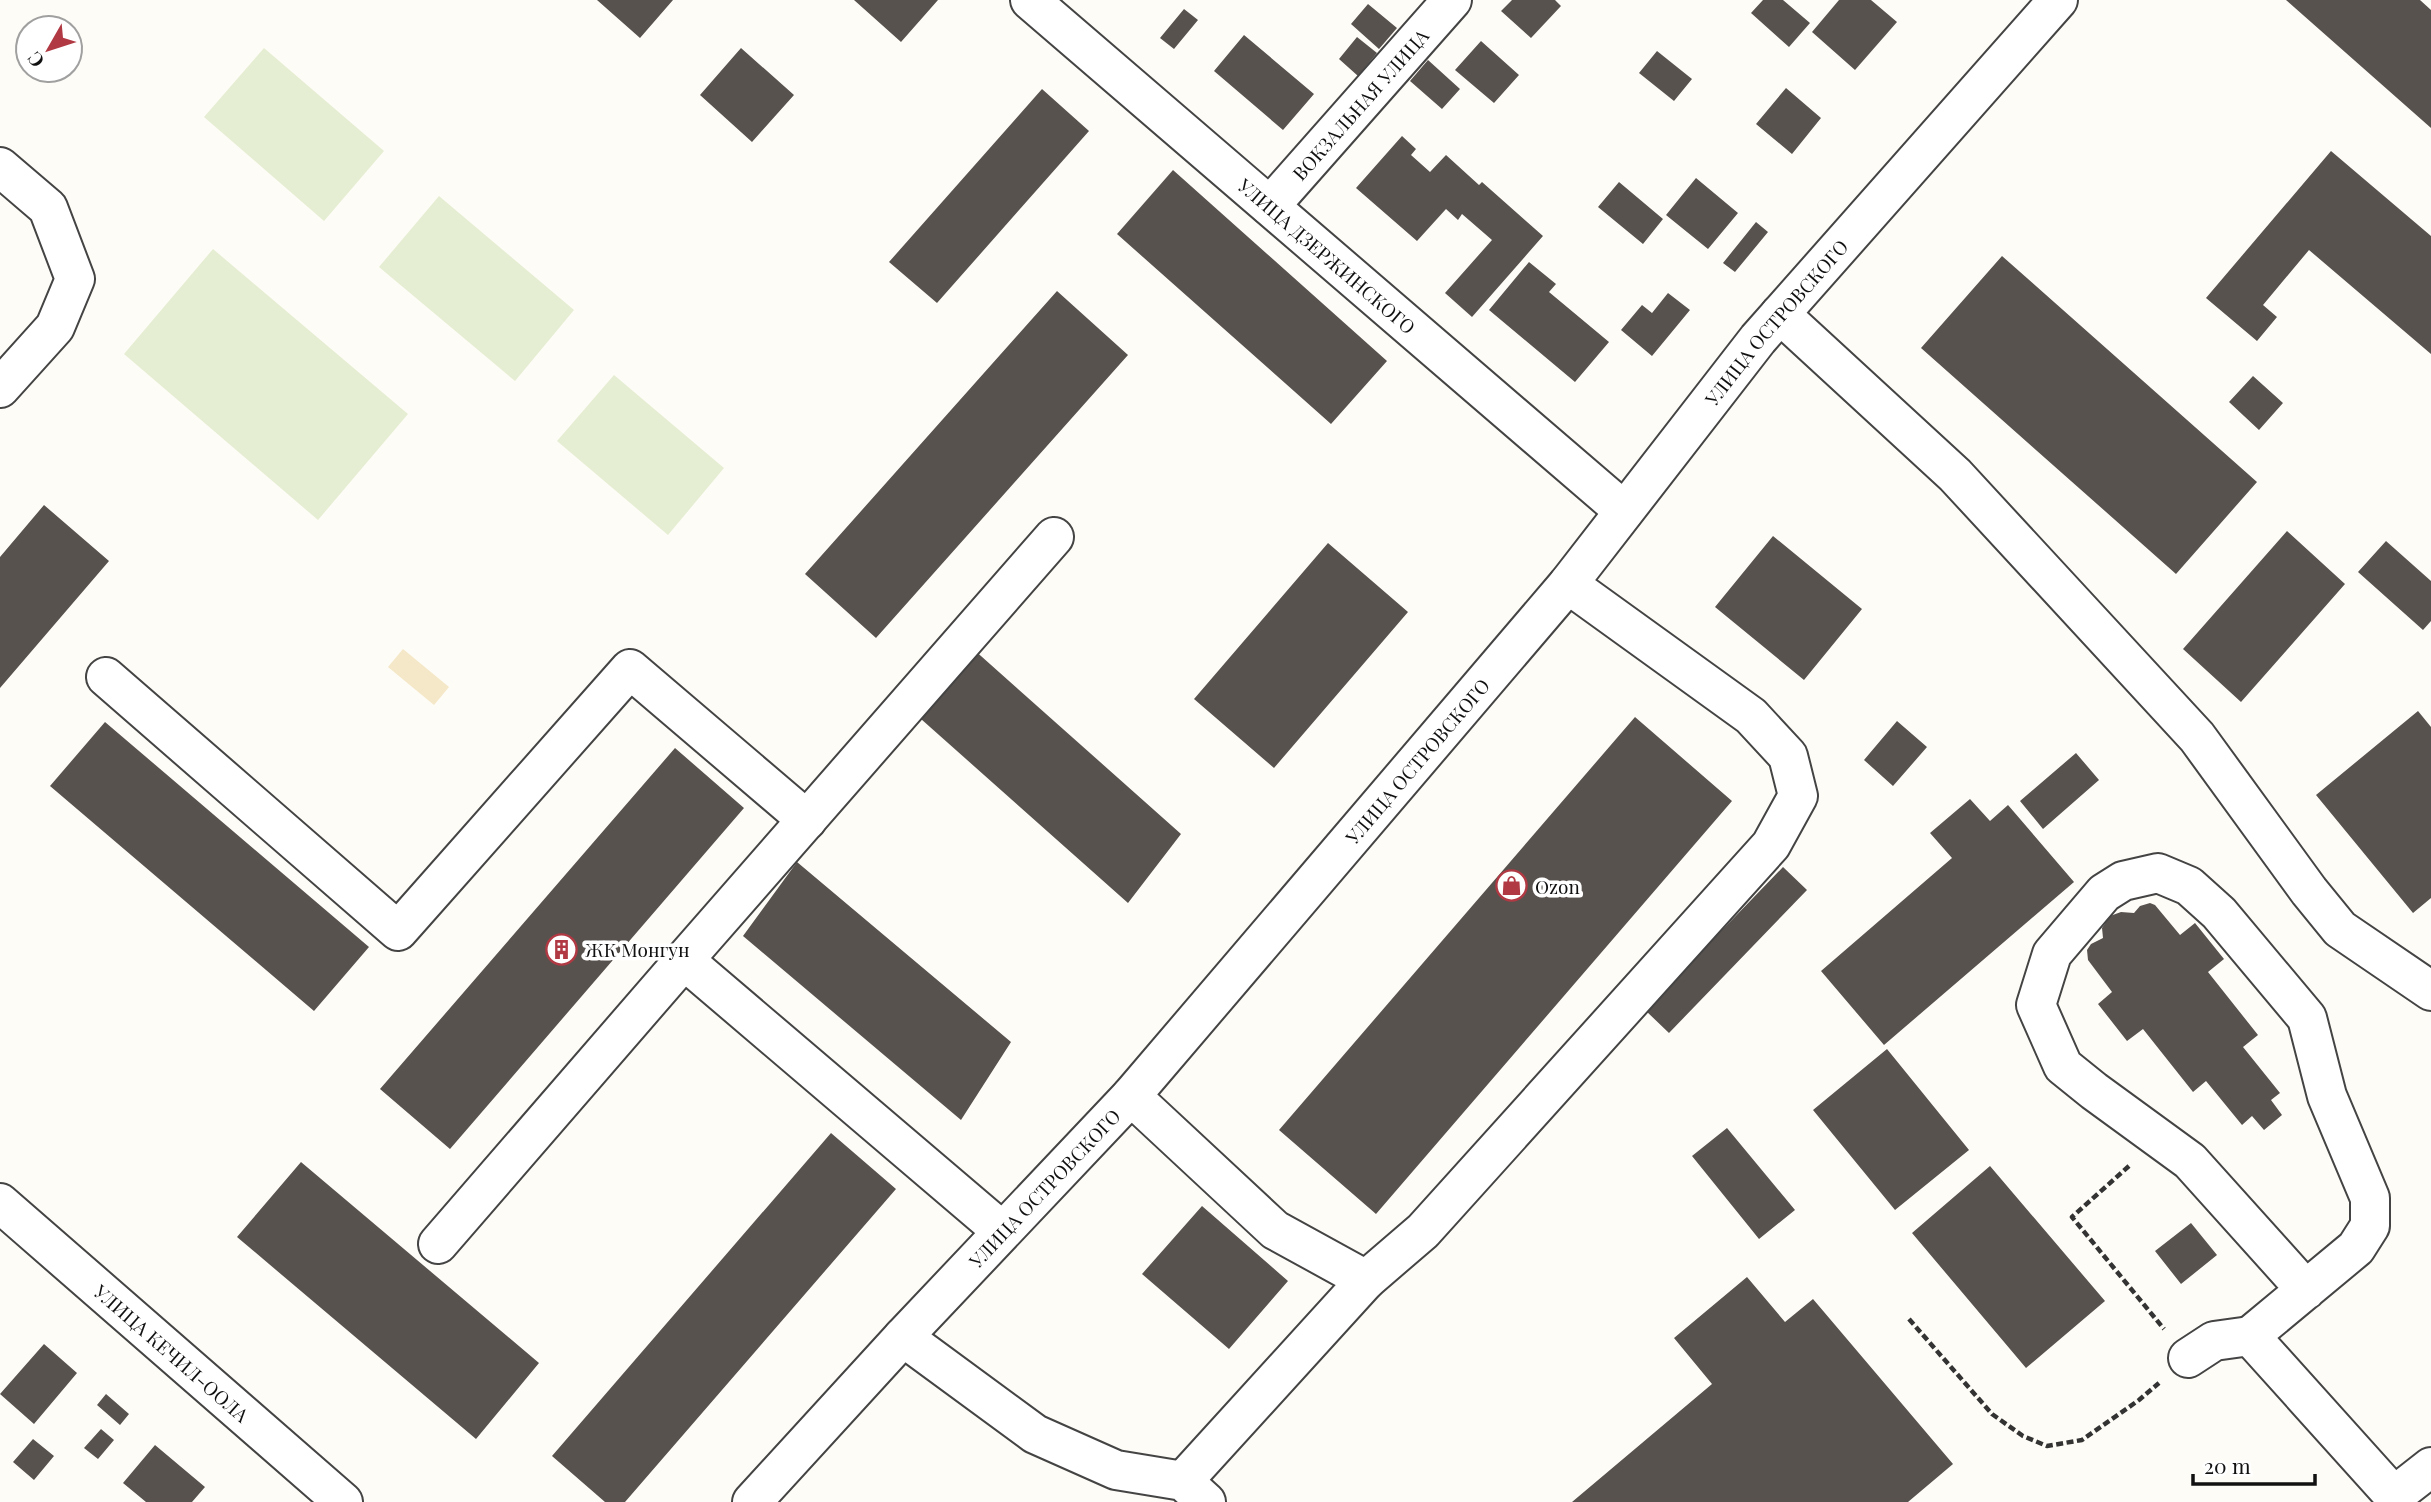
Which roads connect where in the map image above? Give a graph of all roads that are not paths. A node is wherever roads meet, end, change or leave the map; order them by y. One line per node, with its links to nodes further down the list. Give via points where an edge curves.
1 (1030, 0): 5 (street, УЛИЦА ДЗЕРЖИНСКОГО)
2 (1452, 0): 5 (street, ВОКЗАЛЬНАЯ УЛИЦА)
3 (2058, 0): 6 (street, УЛИЦА ОСТРОВСКОГО)
4 (0, 167): 7 (street, via 48,208 75,279 55,327)
5 (1270, 206): 8 (street, УЛИЦА ДЗЕРЖИНСКОГО)
6 (1780, 314): 8 (street, УЛИЦА ОСТРОВСКОГО); 14 (street, via 1955,475 2197,737 2340,929)
7 (0, 388)
8 (1624, 511): 10 (street, УЛИЦА ОСТРОВСКОГО)
9 (1054, 537): 12 (street)
10 (1568, 584): 15 (street, УЛИЦА ОСТРОВСКОГО); 19 (street, via 1751,716 1788,756 1798,796 1771,845 1423,1231)
11 (106, 677): 12 (street, via 398,931 630,669)
12 (807, 820): 13 (street)
13 (684, 960): 17 (street); 18 (street)
14 (2431, 990)
15 (1131, 1096): 17 (street, УЛИЦА ОСТРОВСКОГО); 19 (street, via 1275,1230)
16 (0, 1203): 26 (street, УЛИЦА КЕЧИЛ-ООЛА)
17 (1002, 1231): 22 (street, УЛИЦА ОСТРОВСКОГО)
18 (438, 1244)
19 (1366, 1280): 25 (street)
20 (2306, 1290): 20 (street, via 2356,1248 2371,1226 2370,1198 2327,1096 2307,1018 2219,913 2189,887 2158,873 2123,881 2104,893 2052,954 2036,1005 2063,1066 2190,1161); 21 (street)
21 (2250, 1336): 23 (street, via 2214,1341); 24 (street, via 2394,1496)
22 (903, 1337): 25 (street, via 1035,1434 1116,1470); 27 (street, УЛИЦА ОСТРОВСКОГО)
23 (2188, 1358)
24 (2431, 1467)
25 (1195, 1491)
26 (343, 1502)
27 (752, 1502)

